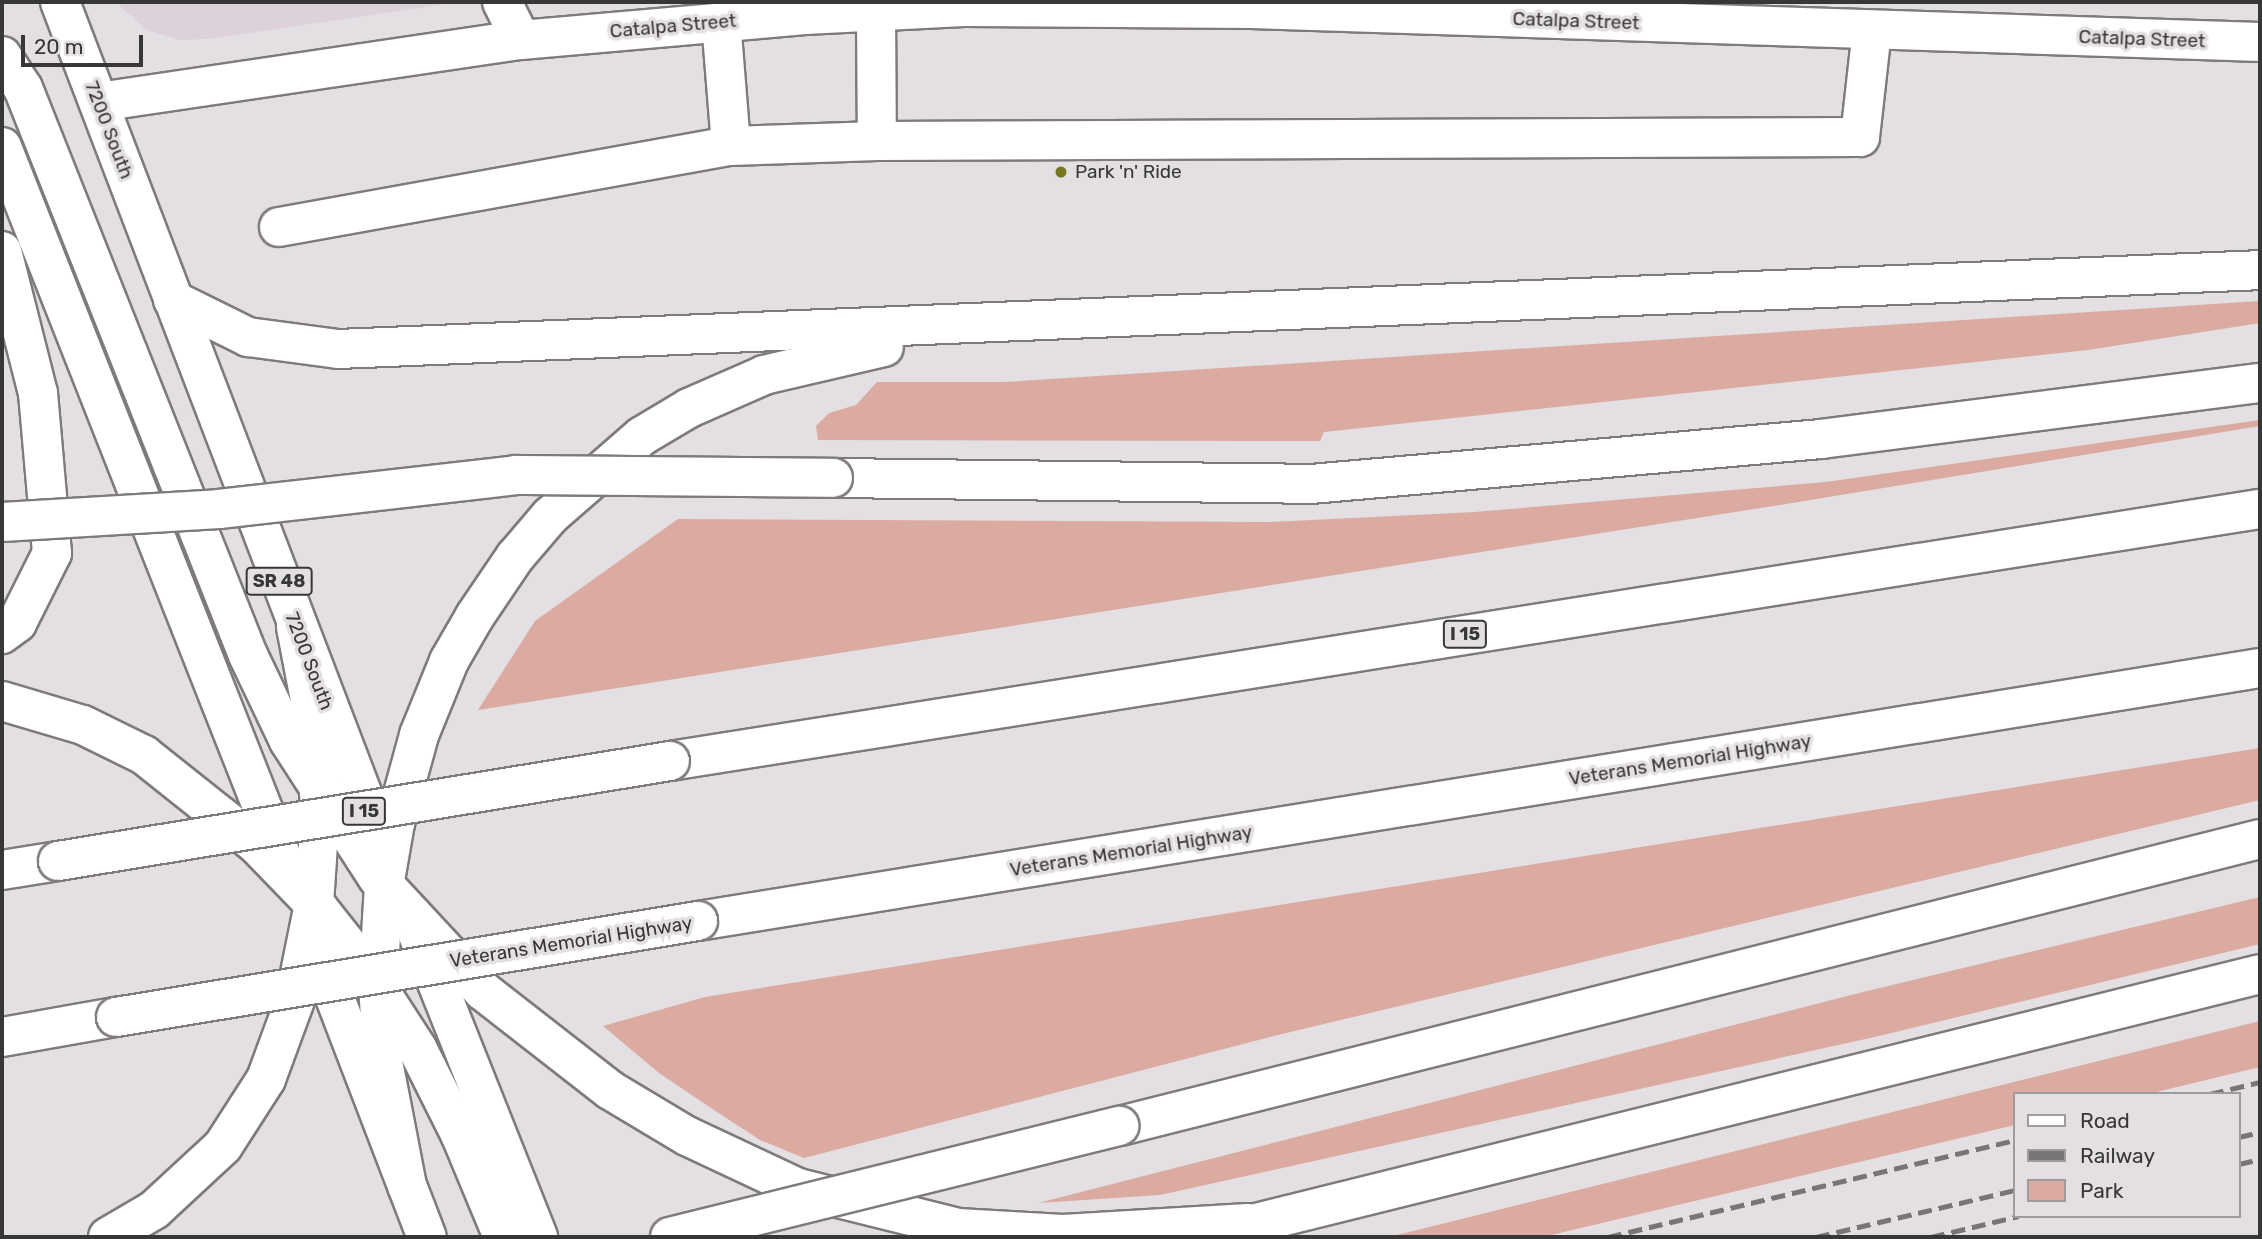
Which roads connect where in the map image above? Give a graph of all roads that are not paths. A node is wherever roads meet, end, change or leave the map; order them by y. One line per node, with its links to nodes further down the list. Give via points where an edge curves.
1 (60, 2): 15 (main road, 7200 South / SR 48)
2 (502, 2): 12 (main road)
3 (964, 4): 4 (main road, Catalpa Street); 7 (main road, Catalpa Street)
4 (1251, 6): 6 (main road, Catalpa Street)
5 (804, 8): 7 (main road, Catalpa Street); 10 (main road, Catalpa Street)
6 (1488, 10): 8 (main road, Catalpa Street)
7 (876, 11): 16 (main road)
8 (1734, 14): 11 (main road, Catalpa Street)
9 (638, 15): 10 (main road, Catalpa Street); 12 (main road, Catalpa Street)
10 (721, 21): 17 (main road)
11 (1872, 30): 13 (main road, Catalpa Street); 16 (main road, via 1860,136)
12 (521, 40): 15 (main road, Catalpa Street)
13 (2260, 42)
14 (2, 56): 31 (main road, via 23,88 248,655)
15 (99, 102): 22 (main road, 7200 South / SR 48)
16 (877, 141): 17 (main road)
17 (732, 146): 19 (main road)
18 (2, 147): 35 (main road)
19 (279, 227)
20 (2, 251): 28 (main road, via 38,393 52,553 18,623)
21 (2260, 270): 23 (main road)
22 (173, 300): 23 (main road, via 248,337 338,349); 27 (main road, 7200 South / SR 48)
23 (982, 326): 34 (main road, via 793,367 741,384 662,424 572,493 509,565 449,661 410,764)
24 (2260, 383): 26 (main road, bridge, via 1821,439 1311,484 516,475 219,509)
25 (2260, 509): 33 (main road, I 15, bridge)
26 (2, 522)
27 (296, 627): 31 (main road, via 312,702); 34 (main road, 7200 South / SR 48)
28 (2, 634)
29 (2260, 668): 39 (main road, Veterans Memorial Highway, bridge)
30 (2, 701): 35 (main road, via 83,725 144,755 214,807)
31 (320, 794): 34 (main road); 35 (main road)
32 (2260, 839): 46 (main road, bridge)
33 (2, 870)
34 (386, 874): 36 (main road, 7200 South / SR 48); 38 (main road)
35 (304, 904): 38 (main road); 40 (main road); 42 (main road, via 279,1050 252,1103 195,1176 154,1210)
36 (411, 918): 41 (main road, via 483,991 585,1074 687,1136 798,1188 958,1228 1063,1234); 45 (main road, 7200 South / SR 48)
37 (2260, 974): 41 (main road)
38 (378, 986): 40 (main road, via 383,1061); 44 (main road, via 433,1077)
39 (2, 1037)
40 (407, 1186): 43 (main road)
41 (1248, 1223): 47 (main road)
42 (108, 1237)
43 (427, 1237)
44 (503, 1237)
45 (538, 1237)
46 (670, 1237)
47 (1206, 1237)

